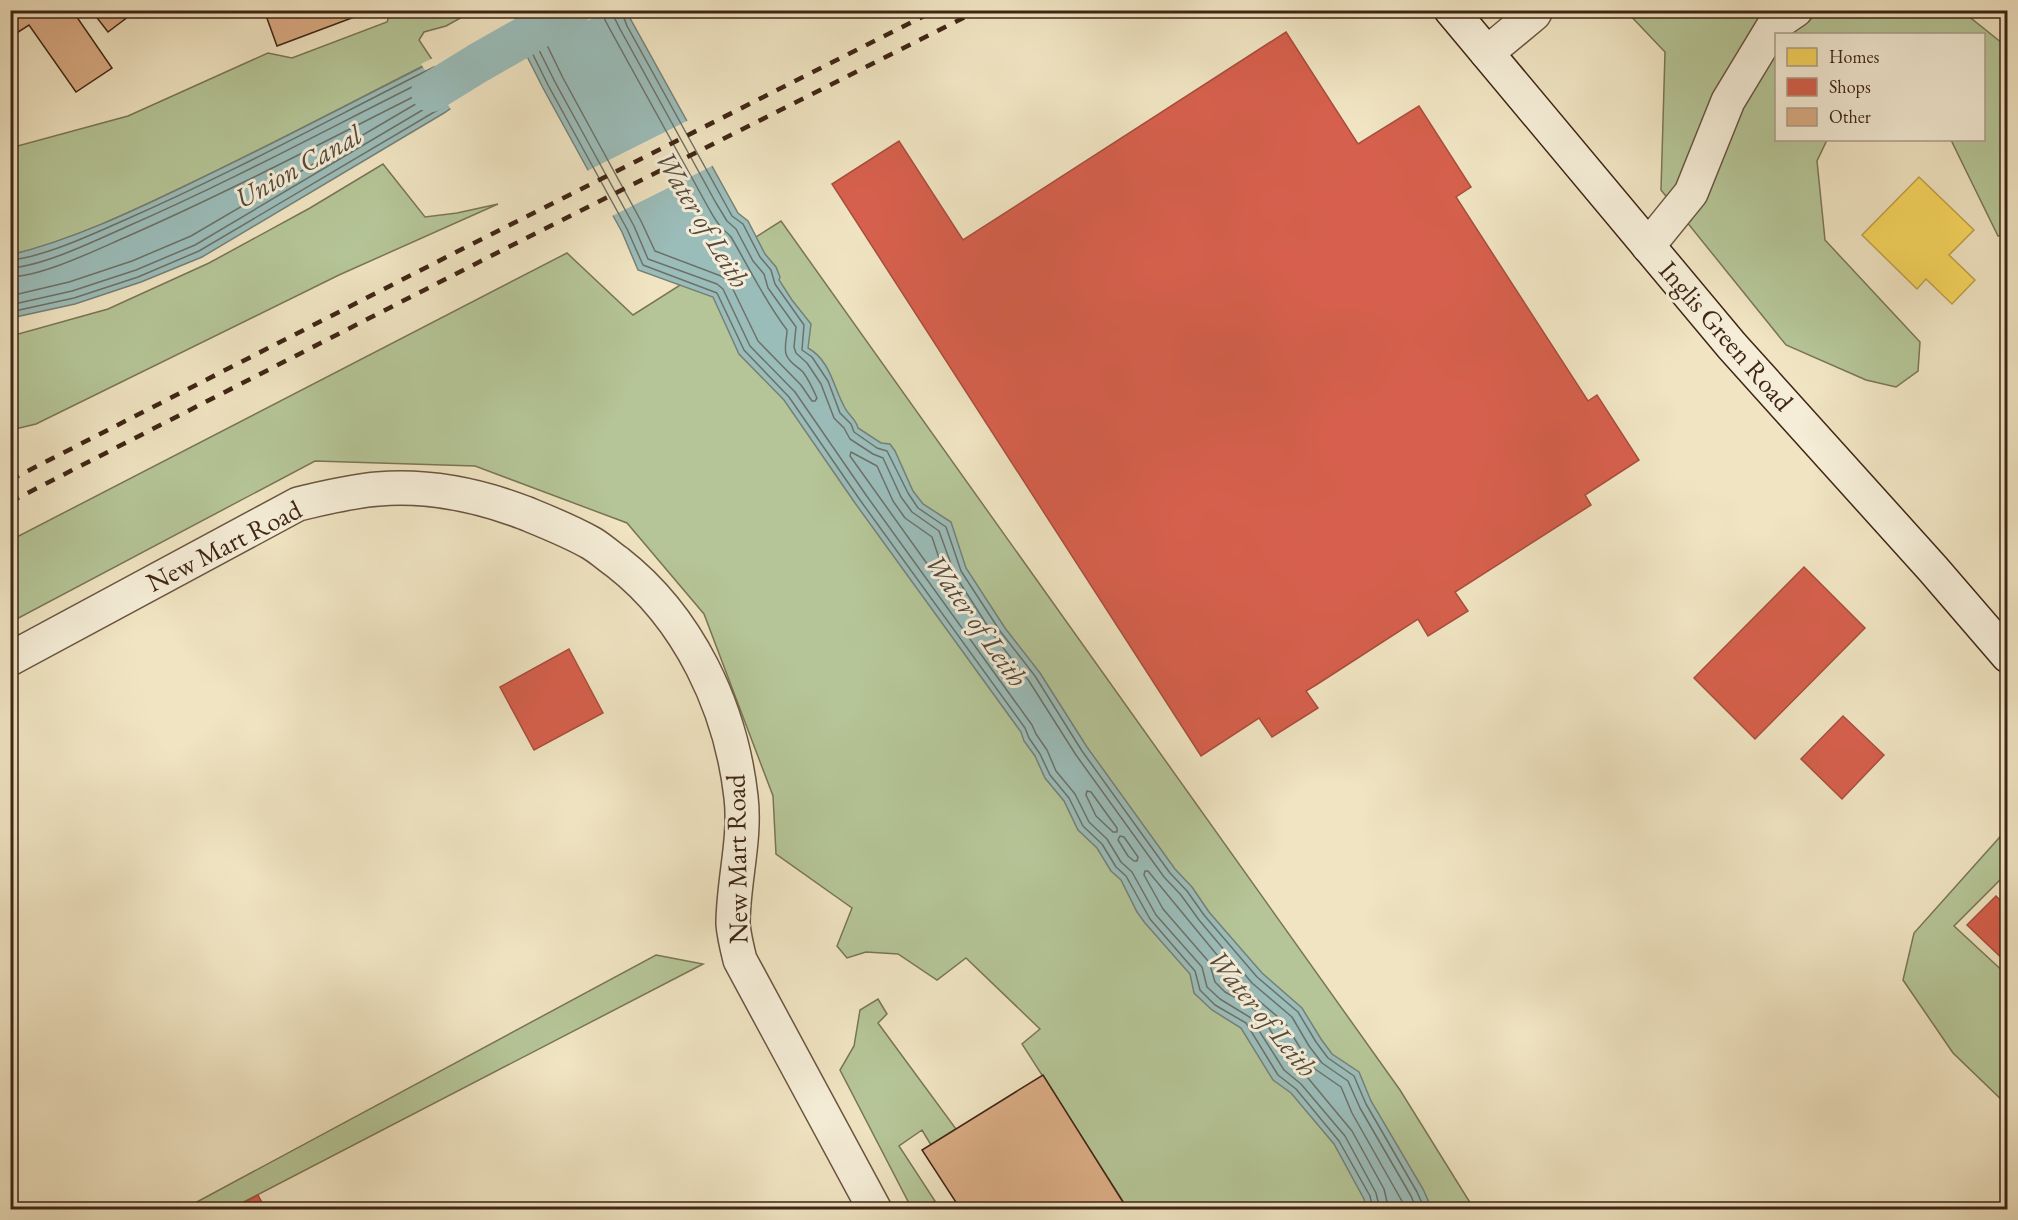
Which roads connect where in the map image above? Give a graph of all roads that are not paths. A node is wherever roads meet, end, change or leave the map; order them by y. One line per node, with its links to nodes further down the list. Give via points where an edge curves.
1 (1451, 10): 4 (street, Inglis Green Road)
2 (1536, 10): 4 (street)
3 (1796, 10): 5 (street, via 1774,25 1728,101 1691,193)
4 (1487, 53): 5 (street, Inglis Green Road)
5 (1648, 246): 6 (street, Inglis Green Road)
6 (2007, 656)
7 (10, 659): 8 (street, New Mart Road, via 298,504 337,495 377,489 466,494 549,522 593,544 631,573 662,604 705,670 728,733 741,799 734,924 740,960)
8 (875, 1209)

